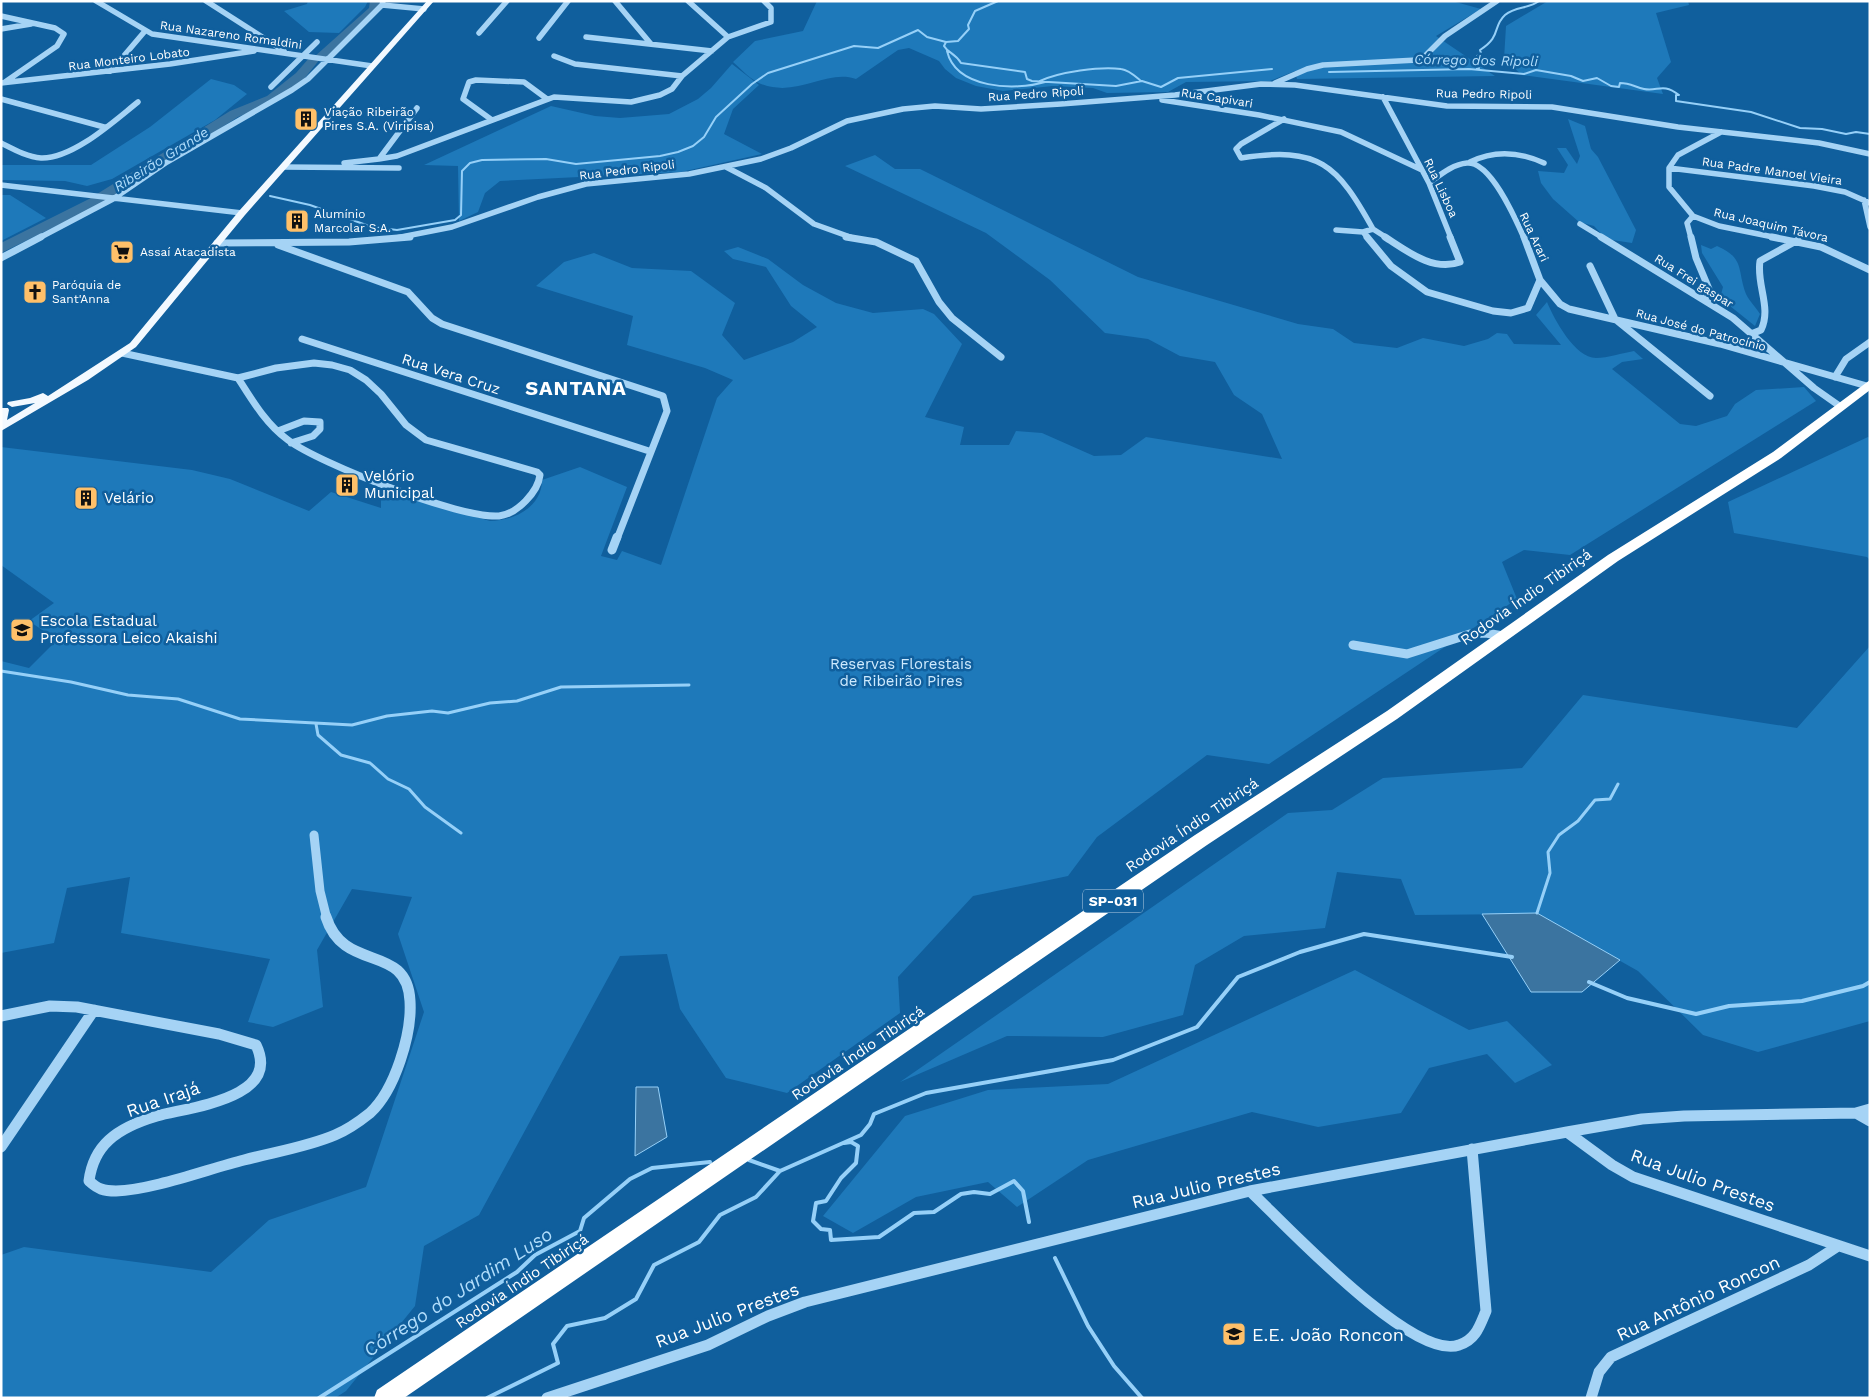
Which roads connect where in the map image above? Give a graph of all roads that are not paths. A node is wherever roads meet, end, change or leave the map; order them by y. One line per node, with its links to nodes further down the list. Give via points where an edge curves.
1 (96, 1): 15 (street, Rua Nazareno Romaldini)
2 (206, 1): 24 (street)
3 (431, 1): 11 (main road)
4 (507, 1): 16 (street)
5 (568, 1): 19 (street)
6 (615, 1): 21 (street)
7 (688, 1): 18 (street)
8 (764, 1): 18 (street, via 771,8 771,22)
9 (1497, 1): 32 (street, via 1446,36 1424,57 1410,61 1314,67)
10 (383, 3): 11 (street); 27 (street)
11 (424, 9): 28 (main road)
12 (1, 16): 13 (street)
13 (36, 23): 14 (street); 31 (street, via 61,30 64,37 58,46)
14 (1, 29)
15 (145, 31): 22 (street, Rua Nazareno Romaldini, via 165,37); 29 (street)
16 (479, 33)
17 (586, 37): 21 (street)
18 (728, 37): 23 (street)
19 (539, 38)
20 (317, 42): 25 (street)
21 (651, 44): 23 (street)
22 (259, 49): 24 (street, Rua Nazareno Romaldini); 29 (street, Rua Monteiro Lobato, via 220,58)
23 (712, 51): 30 (street)
24 (287, 52): 25 (street, Rua Nazareno Romaldini)
25 (303, 55): 27 (street, Rua Nazareno Romaldini); 33 (street)
26 (554, 56): 30 (street, via 575,64)
27 (328, 59): 28 (street, Rua Nazareno Romaldini); 57 (street, via 284,96 167,162)
28 (372, 66): 49 (main road)
29 (111, 71): 31 (street, Rua Monteiro Lobato)
30 (682, 76): 34 (street, via 672,89 640,101 563,96)
31 (3, 83)
32 (1273, 84): 35 (street, Rua Pedro Ripoli); 36 (street, Rua Pedro Ripoli)
33 (270, 87)
34 (547, 98): 40 (street); 40 (street, via 524,82 469,82 463,99)
35 (1147, 98): 41 (street, Rua Capivari); 51 (street, Rua Pedro Ripoli, via 981,109 935,106 885,112 847,121 791,148)
36 (1383, 98): 43 (street, Rua Pedro Ripoli, via 1447,106 1552,107); 54 (street, Rua Lisboa)
37 (1, 99): 42 (street)
38 (138, 102): 42 (street)
39 (417, 108): 46 (street)
40 (492, 120): 46 (street, via 397,156)
41 (1284, 120): 54 (street, Rua Capivari, via 1355,138); 63 (street, via 1238,147 1241,158 1288,154 1325,166 1347,186)
42 (104, 127): 44 (street, via 67,152 53,157 39,158)
43 (1721, 132): 45 (street, Rua Pedro Ripoli, via 1819,143); 53 (street, via 1678,155)
44 (1, 143)
45 (1870, 154)
46 (379, 159): 50 (street)
47 (1470, 162): 48 (street, via 1476,158 1527,154); 55 (street, via 1460,164); 72 (street, Rua Arari, via 1482,167 1494,182 1534,260)
48 (1544, 163)
49 (283, 167): 50 (street); 59 (main road)
50 (322, 167): 52 (street)
51 (726, 167): 68 (street, Rua Pedro Ripoli, via 674,176 586,184 452,227 409,237 382,241); 79 (street, via 766,188 814,224 846,236 876,242 916,261 948,313)
52 (400, 168)
53 (1668, 168): 58 (street, Rua Padre Manoel Vieira, via 1814,186 1845,192); 60 (street, via 1669,187)
54 (1422, 170): 55 (street, Rua Lisboa)
55 (1429, 183): 63 (street, Rua Lisboa, via 1460,262 1429,262)
56 (1, 185): 57 (street)
57 (111, 199): 59 (street); 69 (street)
58 (1867, 202): 62 (street)
59 (242, 213): 67 (main road)
60 (1693, 216): 66 (street, Rua Joaquim Távora, via 1719,226); 73 (street, via 1687,223 1696,258 1709,289)
61 (1581, 225): 73 (street, Rua Frei gaspar)
62 (1870, 227)
63 (1373, 229): 65 (street)
64 (1336, 230): 65 (street)
65 (1363, 232): 72 (street, Rua Arari, via 1391,266 1408,279 1427,292 1466,304 1493,311 1519,312 1528,308)
66 (1798, 240): 71 (street, Rua Joaquim Távora, via 1830,250); 75 (street, via 1760,261 1758,278 1766,319 1761,330)
67 (217, 243): 68 (street, Rua Pedro Ripoli); 78 (main road, via 169,304)
68 (271, 243): 93 (street, via 408,292 442,324 656,392 666,400 667,411)
69 (1, 258)
70 (1590, 266): 74 (street)
71 (1870, 270)
72 (1540, 280): 74 (street, Rua José do Patrocínio, via 1564,307)
73 (1705, 299): 75 (street, Rua Frei gaspar)
74 (1615, 319): 81 (street, Rua José do Patrocínio, via 1720,344); 87 (street)
75 (1751, 334): 81 (street, Rua Frei gaspar)
76 (302, 339): 80 (street, Rua Vera Cruz)
77 (1870, 342): 83 (street, via 1846,359)
78 (122, 353): 84 (main road); 85 (street)
79 (1001, 357)
80 (366, 361): 82 (street); 93 (street, Rua Vera Cruz)
81 (1786, 364): 83 (street, Rua José do Patrocínio); 88 (street, Rua Frei gaspar)
82 (352, 370): 85 (street, via 310,362); 92 (street, via 381,393 412,433 536,472 540,475 539,482 518,507 501,516 483,517 383,484)
83 (1835, 377): 86 (street, Rua José do Patrocínio)
84 (84, 378): 89 (main road, via 73,380 32,401 8,407); 90 (main road)
85 (238, 378): 91 (street, via 267,422)
86 (1868, 385): 88 (highway, Rodovia Índio Tibiriçá / SP-031)
87 (1710, 396)
88 (1841, 407): 95 (highway, Rodovia Índio Tibiriçá / SP-031, via 1778,455 1614,558)
89 (1, 422)
90 (1, 428)
91 (278, 431): 92 (street); 92 (street, via 300,422 320,422 320,429 313,436)
92 (291, 442)
93 (649, 451): 94 (street)
94 (612, 550)
95 (1503, 636): 96 (street, via 1470,634 1407,654); 109 (highway, Rodovia Índio Tibiriçá / SP-031, via 1392,715 1201,840)
96 (1353, 645)
97 (314, 835): 98 (street, Rua Irajá, via 327,921 337,941 392,966 402,974 410,990 412,1012 401,1054 380,1101 368,1116 335,1135 154,1184 117,1191 99,1190 89,1181 90,1166 114,1136 141,1122 237,1094 251,1084 262,1064 256,1045 219,1034)
98 (94, 1010): 99 (street, via 50,1006); 104 (street)
99 (1, 1016)
100 (1870, 1109): 101 (street)
101 (1856, 1113): 102 (street); 103 (street, via 1684,1116 1642,1119)
102 (1870, 1122)
103 (1567, 1132): 105 (street, Rua Julio Prestes); 107 (street, Rua Julio Prestes, via 1633,1177)
104 (1, 1147)
105 (1472, 1149): 106 (street, Rua Julio Prestes); 106 (street, via 1486,1311 1482,1330 1473,1344 1458,1351 1440,1352 1418,1344 1391,1325)
106 (1250, 1190): 110 (street, Rua Julio Prestes, via 786,1308 708,1345)
107 (1838, 1246): 108 (street, Rua Julio Prestes); 111 (street, Rua Antônio Roncon, via 1809,1265 1611,1357 1599,1372)
108 (1870, 1256)
109 (385, 1398)
110 (547, 1398)
111 (1591, 1398)

